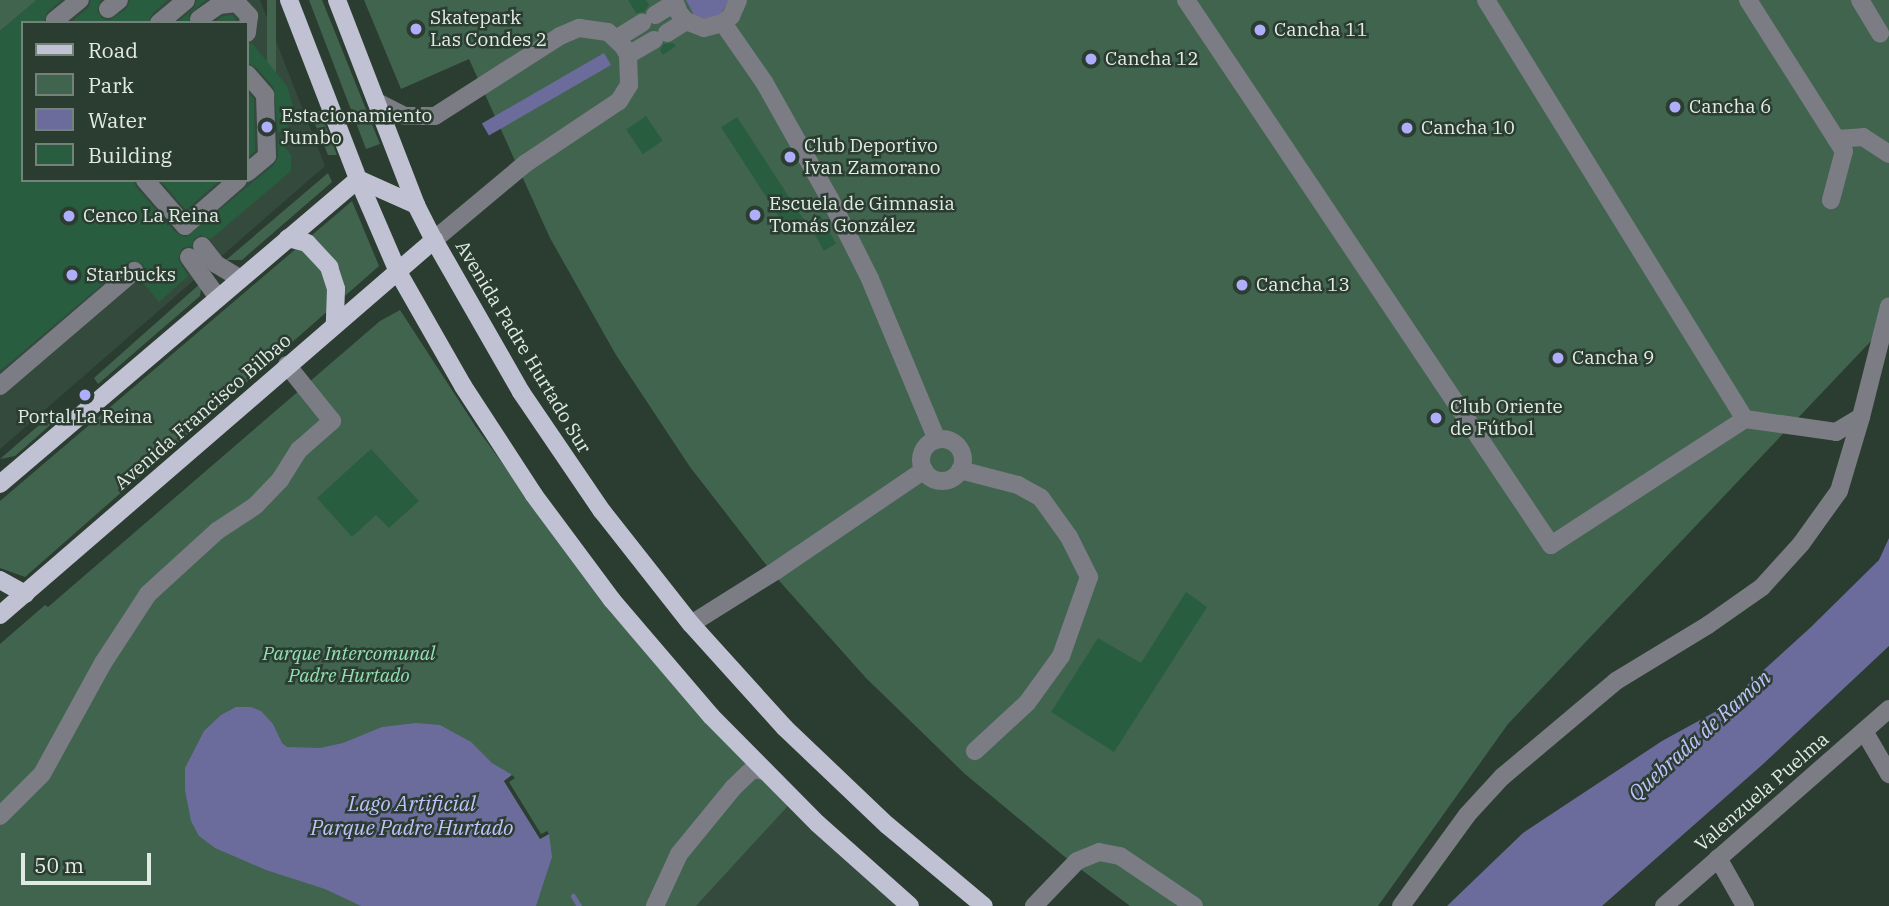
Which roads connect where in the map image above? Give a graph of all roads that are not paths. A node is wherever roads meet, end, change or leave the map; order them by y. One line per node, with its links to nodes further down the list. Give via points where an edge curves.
1 (80, 0): 11 (street)
2 (289, 0): 25 (main road)
3 (337, 0): 21 (main road, Avenida Padre Hurtado Sur)
4 (738, 0): 15 (street)
5 (1186, 0): 41 (street, via 1551,545)
6 (1486, 0): 41 (street)
7 (1748, 0): 22 (street)
8 (1860, 0): 17 (street)
9 (185, 1): 12 (street); 13 (street)
10 (674, 1): 14 (street); 18 (street)
11 (56, 21)
12 (161, 21)
13 (201, 21): 16 (street, via 219,5 237,3 249,16)
14 (686, 22): 15 (street, via 704,28); 19 (street)
15 (723, 23): 42 (street, via 764,82 830,199 870,279)
16 (248, 24)
17 (1880, 33)
18 (617, 38): 19 (street); 21 (street, via 599,29 569,30 435,116 405,116)
19 (628, 55): 31 (street, via 629,85 619,102 526,163)
20 (248, 75): 24 (street, via 265,95 267,156)
21 (377, 102): 29 (main road, Avenida Padre Hurtado Sur)
22 (1836, 139): 23 (street, via 1863,137); 28 (street, via 1844,151)
23 (1889, 154)
24 (248, 172)
25 (358, 179): 29 (main road); 30 (main road); 33 (main road)
26 (147, 182): 27 (street, via 185,226)
27 (236, 182)
28 (1831, 200)
29 (416, 205): 31 (main road, Avenida Padre Hurtado Sur)
30 (288, 238): 34 (main road); 37 (main road, via 307,243 329,267 336,289)
31 (434, 240): 33 (main road, Avenida Francisco Bilbao); 49 (main road, Avenida Padre Hurtado Sur, via 484,331 560,452)
32 (134, 271): 39 (street)
33 (398, 272): 37 (main road, Avenida Francisco Bilbao); 53 (main road, via 463,386 572,548 661,659)
34 (241, 279): 35 (main road); 35 (street, via 196,252)
35 (218, 298): 45 (main road)
36 (1889, 306): 40 (street)
37 (335, 324): 38 (main road, Avenida Francisco Bilbao)
38 (287, 365): 47 (main road, Avenida Francisco Bilbao); 55 (street, via 332,421 299,450 280,480 255,506 217,531 148,594 103,663 42,774)
39 (0, 386)
40 (1861, 417): 41 (street, via 1836,432); 62 (street, via 1839,491 1801,544 1762,587 1616,681 1502,777 1467,815)
41 (1745, 419)
42 (937, 440): 43 (street, via 923,452); 44 (street, via 949,440 958,447 963,459)
43 (924, 470): 44 (street, via 945,481); 49 (street)
44 (960, 470): 52 (street, via 1018,485 1041,498 1069,537 1089,577 1061,656 1027,703)
45 (0, 484)
46 (0, 580): 47 (main road)
47 (24, 594): 48 (main road, Avenida Francisco Bilbao)
48 (2, 612)
49 (691, 624): 59 (main road, Avenida Padre Hurtado Sur, via 836,778)
50 (1889, 709): 51 (street, Valenzuela Puelma)
51 (1864, 731): 54 (street); 56 (street, Valenzuela Puelma)
52 (975, 751)
53 (764, 771): 57 (street, via 753,769 733,788 679,854); 58 (main road)
54 (1889, 774)
55 (0, 816)
56 (1718, 858): 63 (street, Valenzuela Puelma); 64 (street)
57 (655, 906)
58 (911, 906)
59 (984, 906)
60 (1034, 906): 61 (street, via 1077,861 1099,852 1120,856)
61 (1194, 906)
62 (1401, 906)
63 (1664, 906)
64 (1745, 906)

